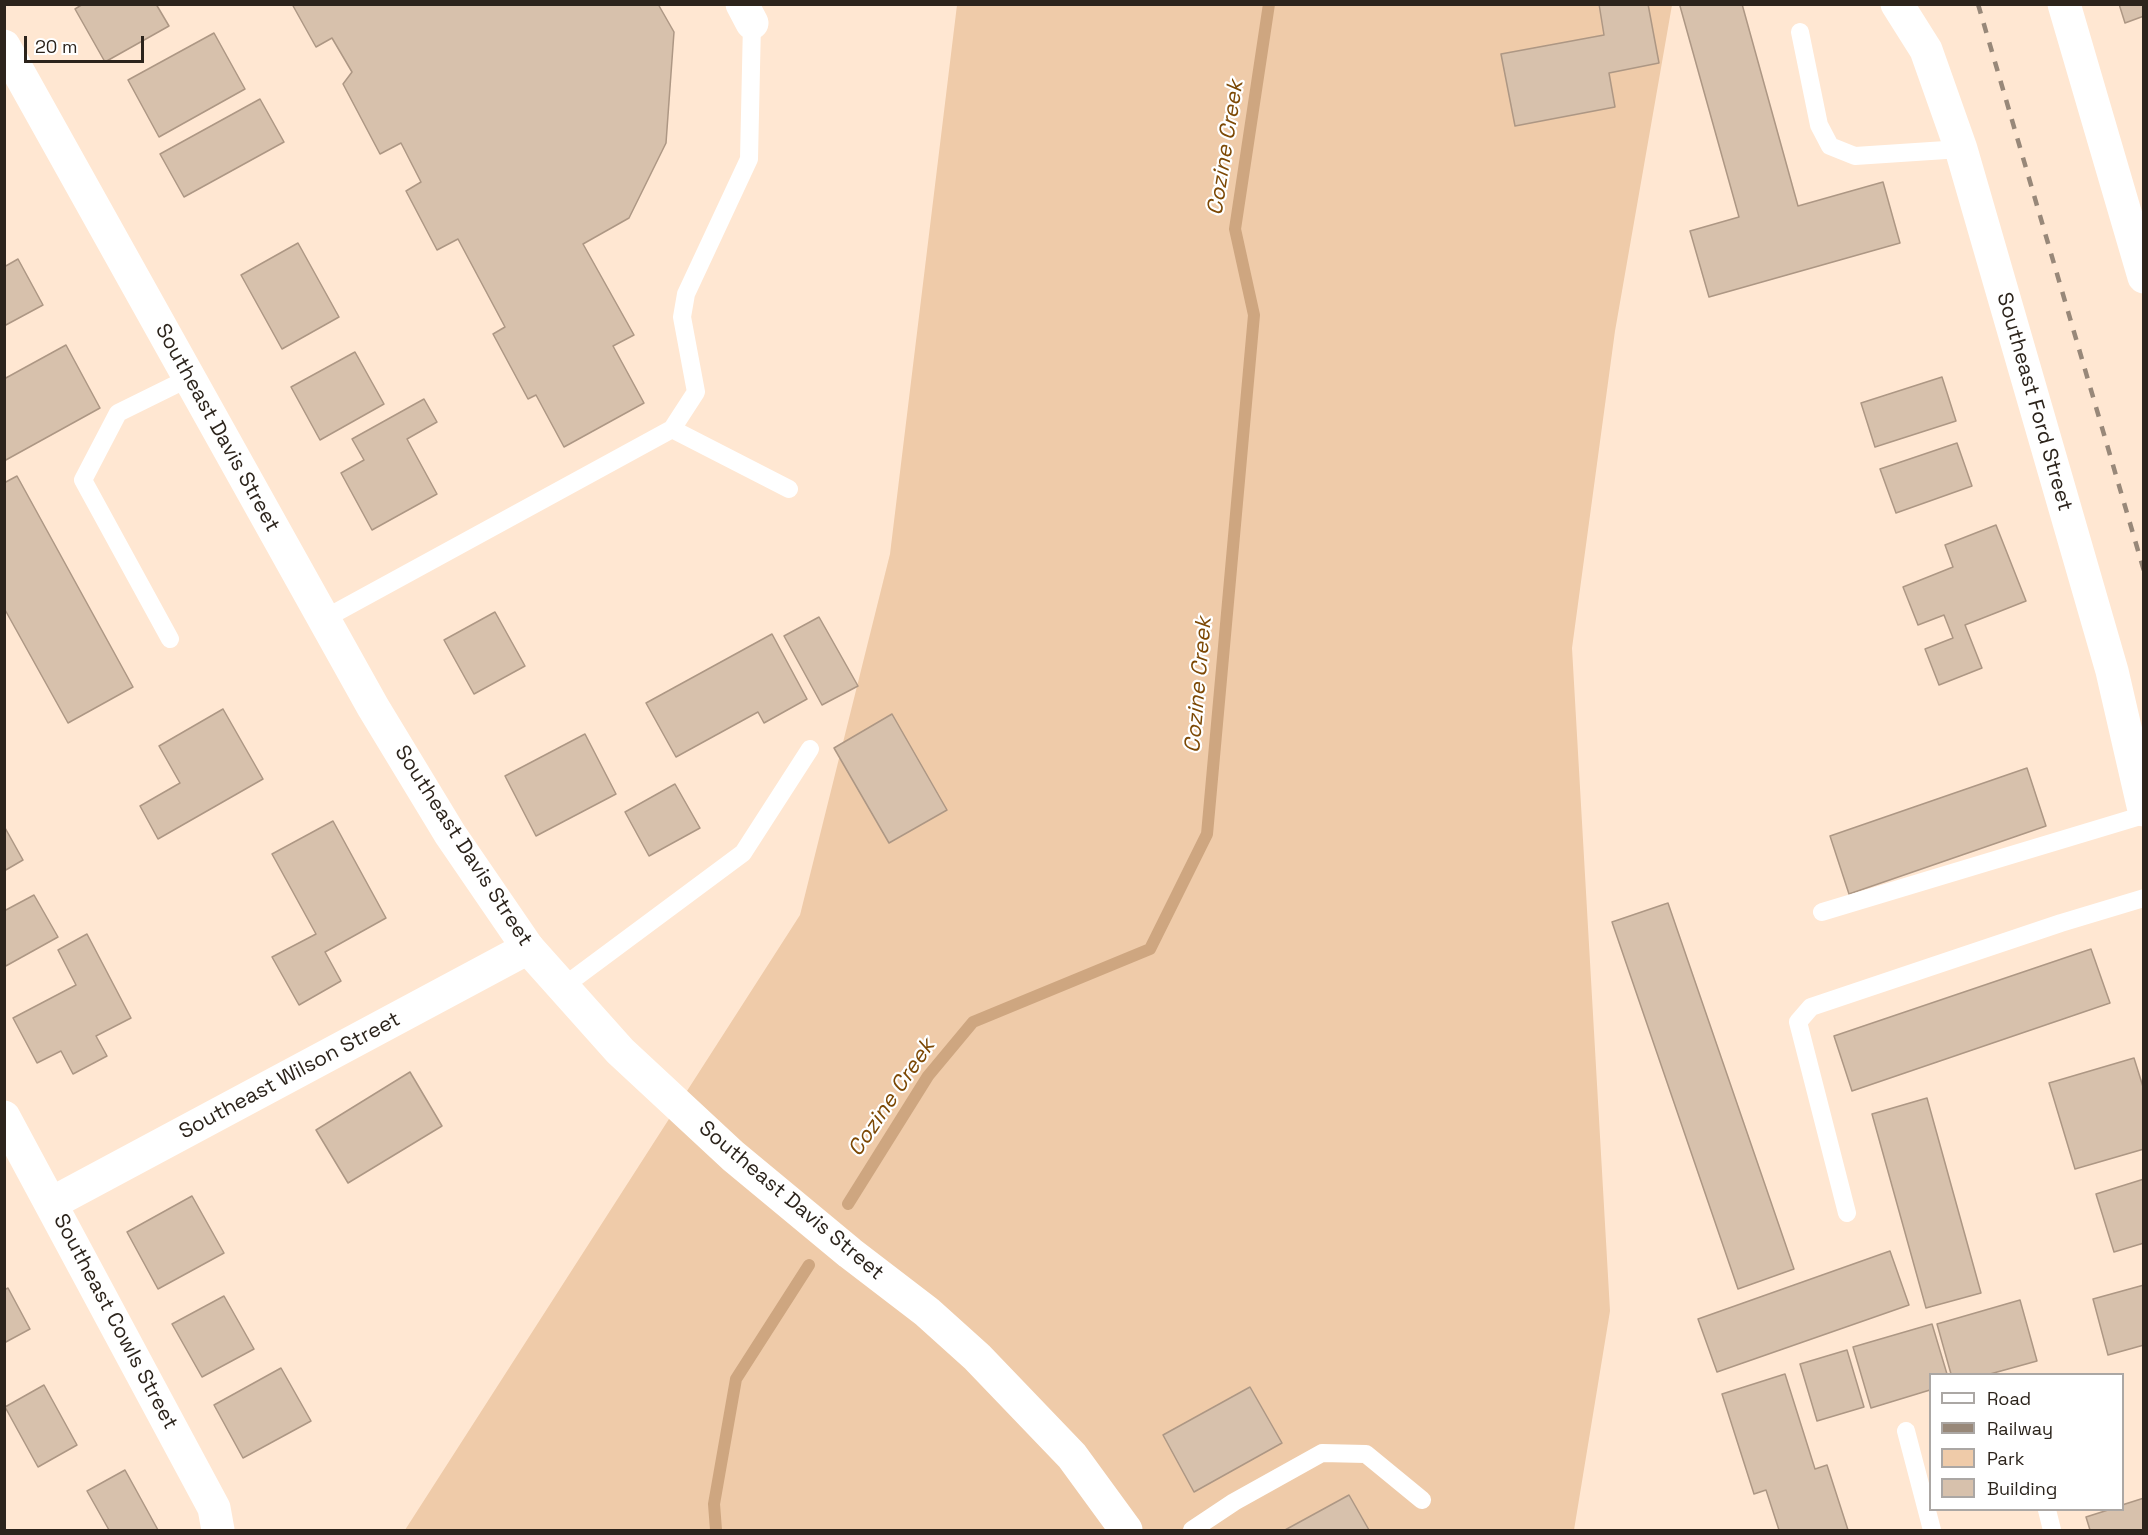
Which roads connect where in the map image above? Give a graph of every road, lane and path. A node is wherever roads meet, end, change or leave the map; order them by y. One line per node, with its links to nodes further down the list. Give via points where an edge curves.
1 (1897, 4): 6 (street, Southeast Ford Street, via 1926,50)
2 (2064, 4): 7 (street)
3 (747, 14): 9 (lane, via 749,159 686,294 682,317 696,392)
4 (1800, 32): 6 (lane, via 1819,125 1830,146 1855,156)
5 (4, 46): 8 (street, Southeast Davis Street)
6 (1961, 149): 14 (street, Southeast Ford Street, via 2112,671)
7 (2144, 277)
8 (189, 378): 11 (street, Southeast Davis Street); 12 (lane, via 118,413 83,480)
9 (672, 429): 10 (lane); 11 (lane)
10 (789, 489)
11 (324, 619): 18 (street, Southeast Davis Street, via 450,834)
12 (170, 639)
13 (810, 749): 19 (lane, via 743,854)
14 (2144, 810)
15 (2144, 815): 17 (lane)
16 (2144, 898): 22 (lane, via 1811,1007 1798,1022)
17 (1822, 912)
18 (528, 948): 19 (street, Southeast Davis Street); 21 (street, Southeast Wilson Street)
19 (564, 986): 27 (street, Southeast Davis Street, via 620,1051 732,1156 927,1312 977,1357 1072,1456)
20 (4, 1117): 21 (street, Southeast Cowls Street)
21 (52, 1203): 26 (street, Southeast Cowls Street, via 214,1508)
22 (1847, 1213)
23 (1906, 1431): 29 (lane)
24 (1422, 1500): 28 (lane, via 1366,1454 1322,1453)
25 (2047, 1511): 30 (lane)
26 (218, 1530)
27 (1126, 1530)
28 (1192, 1530)
29 (1932, 1530)
30 (2052, 1530)

